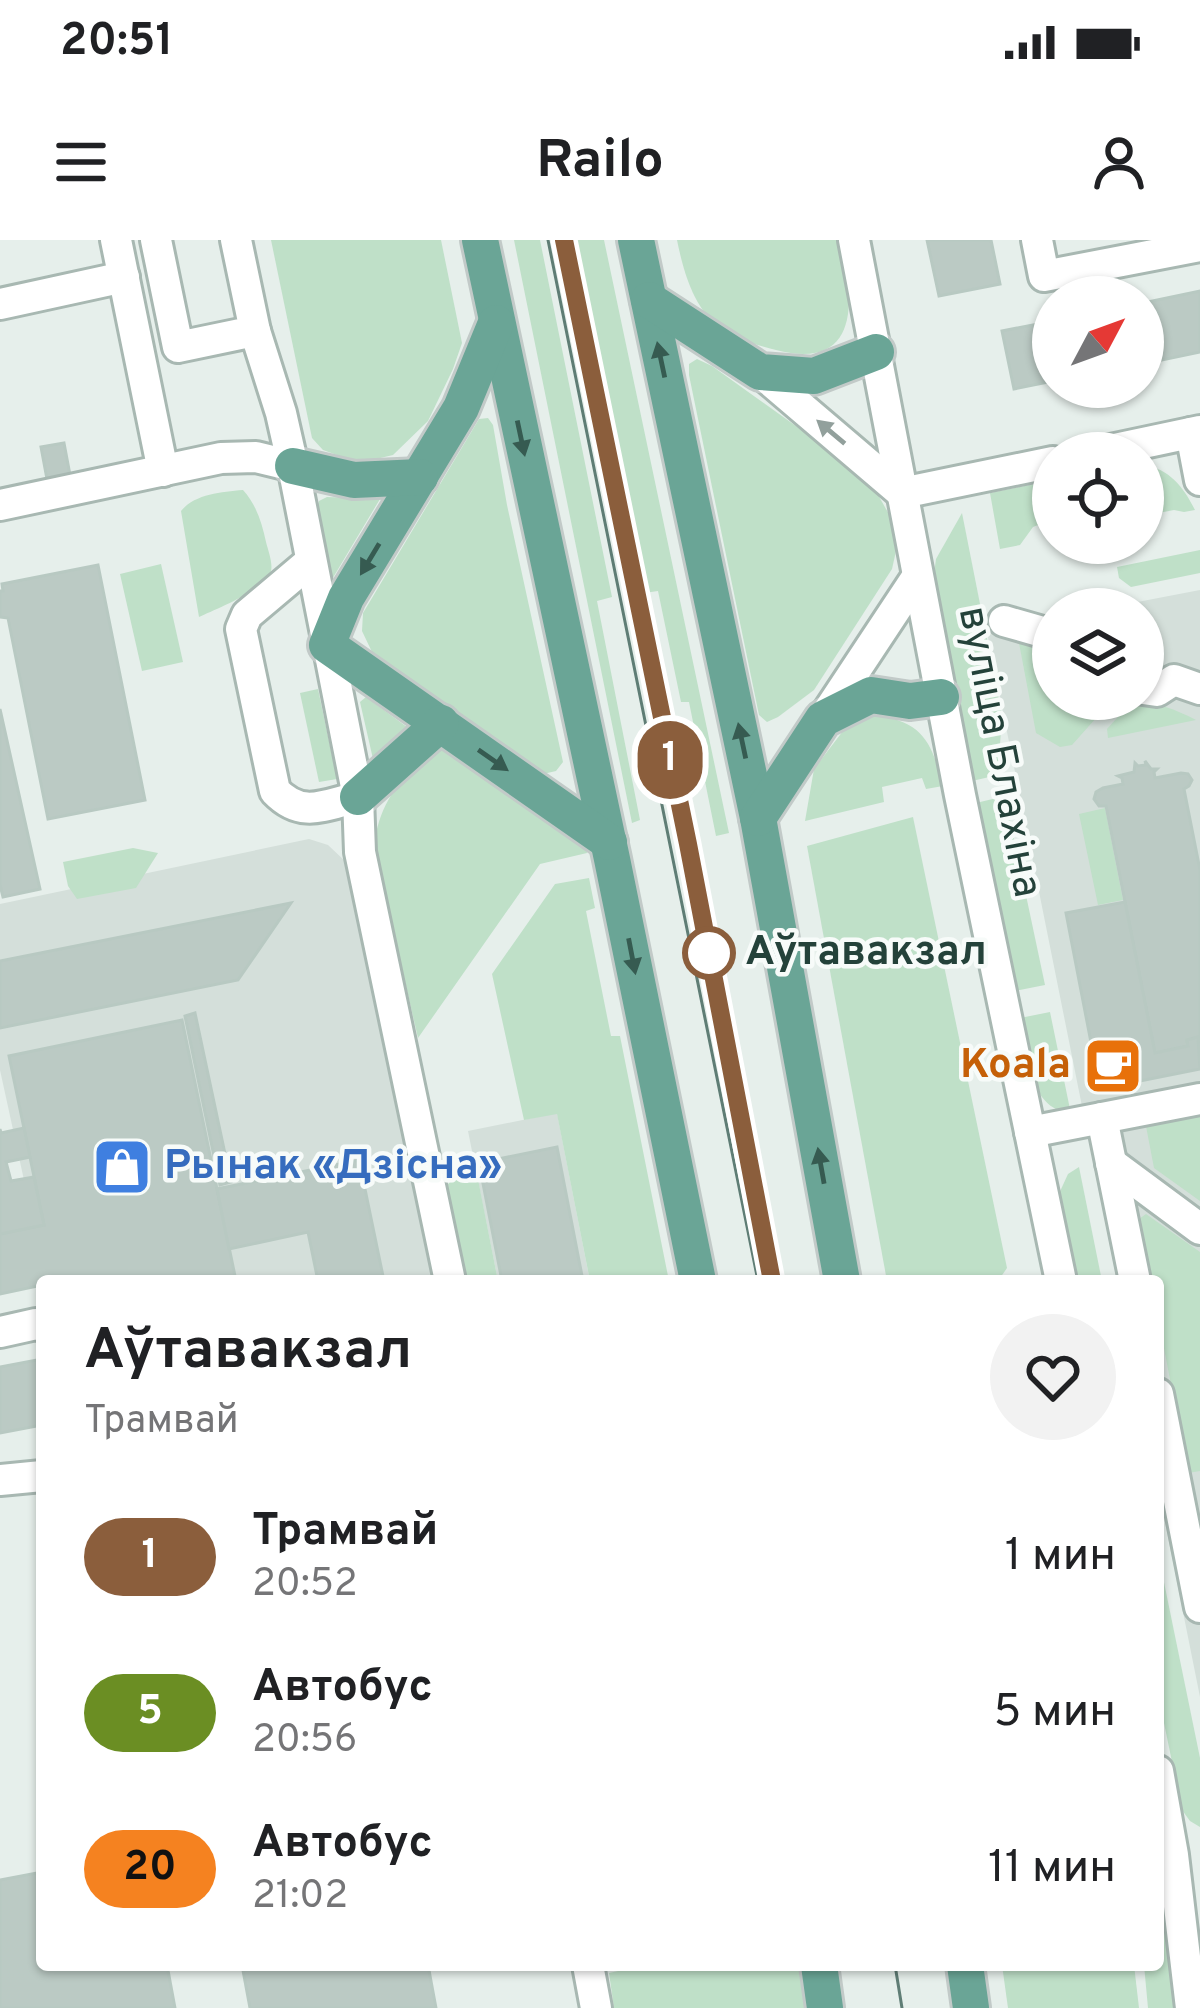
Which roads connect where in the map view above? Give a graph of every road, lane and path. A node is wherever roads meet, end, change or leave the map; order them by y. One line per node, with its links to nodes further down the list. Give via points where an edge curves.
1 (116, 240): 9 (street)
2 (156, 240): 13 (street, via 178,346)
3 (236, 240): 13 (street)
4 (480, 240): 12 (main road)
5 (636, 240): 10 (main road)
6 (854, 240): 14 (street, вуліца Блахіна)
7 (1036, 240): 8 (street, via 1044,276)
8 (1200, 246)
9 (124, 278): 11 (street); 20 (street)
10 (649, 299): 15 (main road); 36 (main road, one-way to 10)
11 (0, 304)
12 (496, 323): 21 (main road, via 461,408); 37 (main road, one-way to 37)
13 (255, 331): 18 (street)
14 (876, 352): 15 (main road, via 814,376); 23 (street, вуліца Блахіна)
15 (760, 372): 23 (street, one-way to 15)
16 (1195, 432): 17 (street); 22 (street)
17 (1164, 439)
18 (293, 466): 20 (street, via 221,458); 21 (main road, via 354,480); 25 (street)
19 (1032, 466): 23 (street)
20 (163, 471): 24 (street)
21 (420, 477): 29 (main road, one-way to 29, via 346,598)
22 (1200, 480)
23 (902, 493): 26 (street, вуліца Блахіна)
24 (0, 505)
25 (311, 561): 29 (street); 35 (street, via 241,629 275,791 306,808)
26 (917, 577): 32 (street, вуліца Блахіна); 33 (street)
27 (1004, 621): 28 (street)
28 (1032, 629)
29 (328, 645): 34 (main road); 35 (street)
30 (1164, 686): 31 (street, via 1174,680)
31 (1200, 689)
32 (941, 697): 33 (main road, via 872,695); 40 (street, вуліца Блахіна)
33 (823, 719): 36 (main road)
34 (441, 723): 35 (main road); 37 (main road, one-way to 37)
35 (358, 797): 43 (street, via 360,852)
36 (758, 818): 45 (main road, one-way to 36)
37 (609, 842): 44 (main road, one-way to 44)
38 (1200, 1099): 39 (street)
39 (1102, 1118): 40 (street); 41 (street)
40 (1030, 1132): 46 (street, вуліца Блахіна)
41 (1111, 1163): 42 (street); 47 (street)
42 (1200, 1229)
43 (449, 1275)
44 (697, 1275)
45 (841, 1275)
46 (1060, 1275)
47 (1134, 1275)
48 (36, 1324): 49 (street)
49 (0, 1333)
50 (1164, 1413): 53 (street)
51 (36, 1476): 52 (street)
52 (0, 1480)
53 (1190, 1497): 54 (street)
54 (1200, 1607)
55 (1164, 1788): 56 (street)
56 (1187, 1853): 63 (street)
57 (589, 1971): 60 (street)
58 (820, 1971): 61 (main road)
59 (965, 1971): 62 (main road)
60 (596, 2008)
61 (825, 2008)
62 (971, 2008)
63 (1191, 2008)

